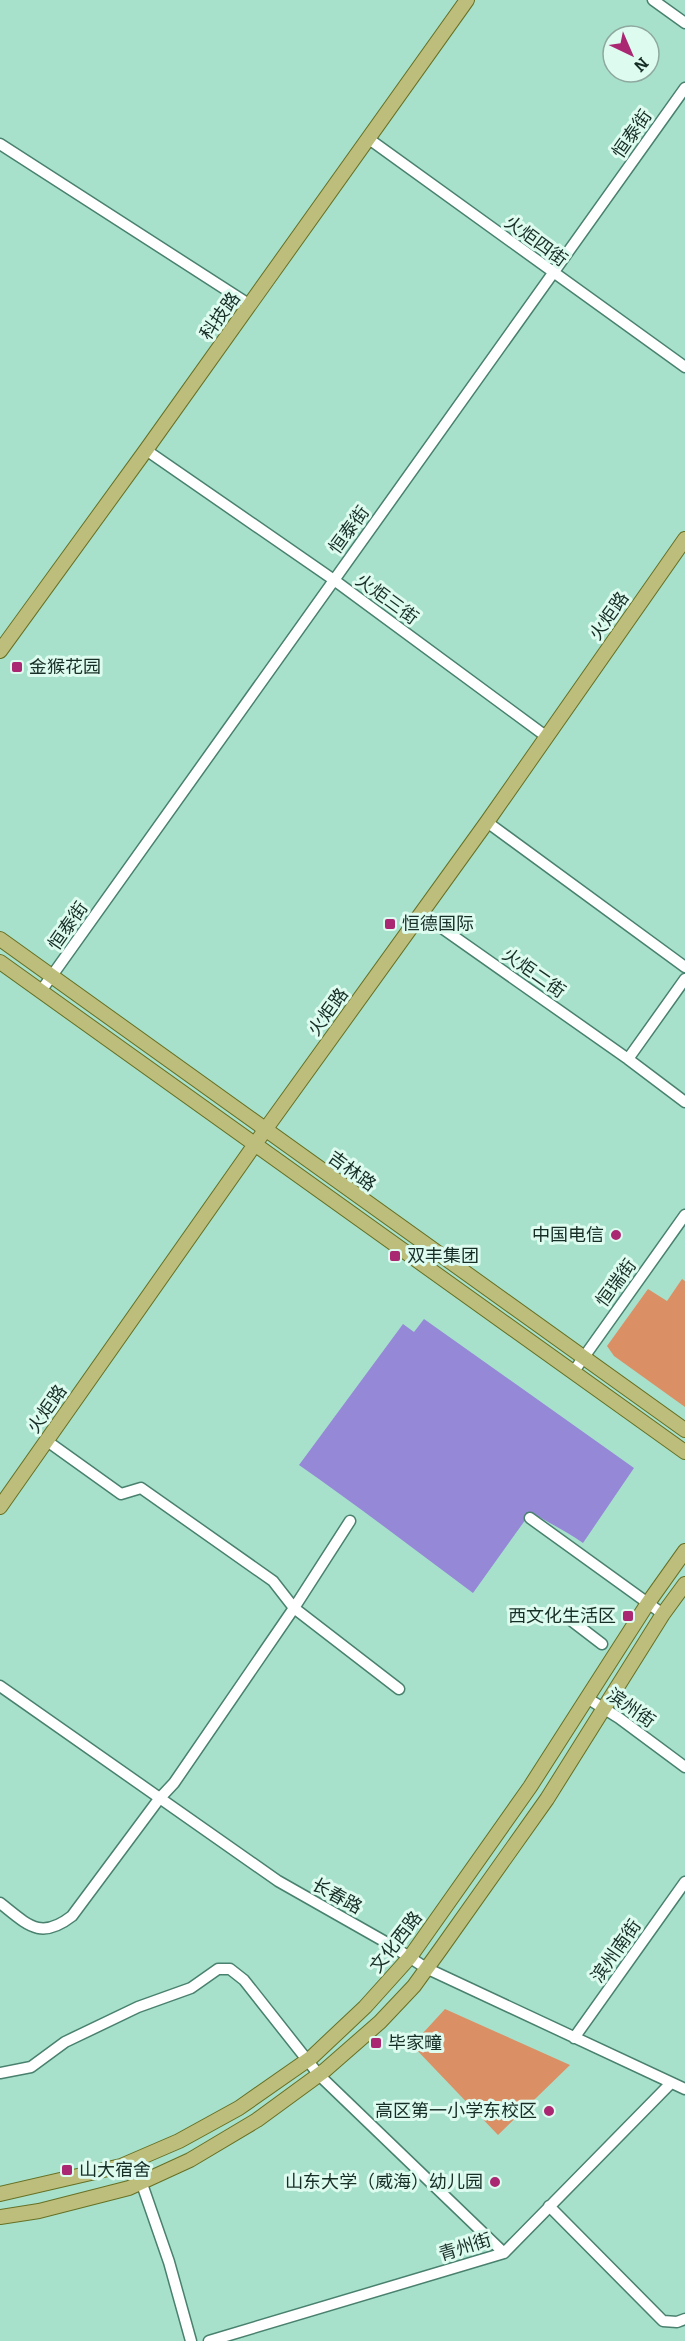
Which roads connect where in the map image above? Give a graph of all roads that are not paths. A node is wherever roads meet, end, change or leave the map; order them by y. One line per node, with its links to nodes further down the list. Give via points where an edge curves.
1 (467, 0): 5 (main road, 科技路)
2 (653, 0): 3 (street)
3 (685, 23)
4 (685, 88): 7 (street, 恒泰街)
5 (369, 140): 7 (street, 火炬四街); 8 (main road, 科技路)
6 (0, 144): 8 (street)
7 (554, 274): 9 (street, 火炬四街); 12 (street, 恒泰街)
8 (250, 305): 10 (main road, 科技路)
9 (685, 368)
10 (146, 450): 12 (street, 火炬三街); 13 (main road, 科技路)
11 (685, 538): 14 (main road, 火炬路)
12 (334, 580): 14 (street, 火炬三街); 20 (street, 恒泰街)
13 (0, 651)
14 (547, 737): 15 (main road, 火炬路)
15 (487, 822): 16 (main road, 火炬路); 19 (street)
16 (422, 914): 23 (street, 火炬二街); 25 (main road, 火炬路)
17 (0, 939): 20 (main road, 吉林路)
18 (1, 965): 22 (main road, 吉林路)
19 (685, 967)
20 (52, 976): 22 (street, 恒泰街); 25 (main road, 吉林路)
21 (685, 979): 23 (street)
22 (41, 991): 26 (main road, 吉林路)
23 (628, 1059): 24 (street)
24 (685, 1102)
25 (265, 1130): 26 (main road, 火炬路); 28 (main road, 吉林路)
26 (255, 1144): 29 (main road, 吉林路); 31 (main road, 火炬路)
27 (685, 1215): 28 (street, 恒瑞街)
28 (583, 1358): 29 (street, 恒瑞街); 30 (main road, 吉林路)
29 (574, 1371): 32 (main road, 吉林路)
30 (685, 1430)
31 (46, 1441): 33 (main road, 火炬路); 39 (street, via 121,1494 141,1488 273,1581)
32 (683, 1452)
33 (0, 1507)
34 (530, 1518): 38 (street)
35 (350, 1521): 39 (street)
36 (685, 1551): 38 (main road, 文化西路)
37 (685, 1584): 40 (main road)
38 (648, 1603): 40 (street); 45 (main road, 文化西路)
39 (294, 1608): 44 (street); 48 (street, via 174,1783)
40 (663, 1614): 46 (main road)
41 (572, 1621): 42 (street)
42 (602, 1644)
43 (0, 1686): 48 (street, 长春路)
44 (399, 1689)
45 (587, 1698): 46 (street, 滨州街); 51 (main road, 文化西路, via 530,1788)
46 (604, 1709): 47 (street, 滨州街); 52 (main road, via 547,1799)
47 (685, 1767)
48 (159, 1799): 50 (street, via 72,1916 59,1926 30,1926); 51 (street, 长春路, via 278,1881)
49 (685, 1882): 53 (street, 滨州南街)
50 (0, 1903)
51 (410, 1957): 52 (street, 长春路); 54 (main road, 文化西路, via 366,2007)
52 (426, 1968): 53 (street, 长春路); 56 (main road, via 380,2022)
53 (574, 2038): 57 (street, 长春路)
54 (307, 2060): 55 (street, via 244,1980 230,1969 218,1969 191,1988 138,2007 65,2042 31,2067); 56 (street); 59 (main road, 文化西路, via 239,2108)
55 (0, 2073)
56 (319, 2075): 60 (main road, via 257,2120 190,2160); 64 (street)
57 (671, 2083): 58 (street, 长春路); 62 (street, 青州街)
58 (685, 2089)
59 (134, 2161): 60 (street); 61 (main road, 文化西路)
60 (142, 2182): 63 (main road, via 39,2211); 66 (street)
61 (0, 2194)
62 (549, 2206): 64 (street, 青州街); 65 (street, via 663,2321)
63 (0, 2217)
64 (504, 2253): 67 (street, 青州街)
65 (685, 2319)
66 (191, 2341)
67 (209, 2341)

